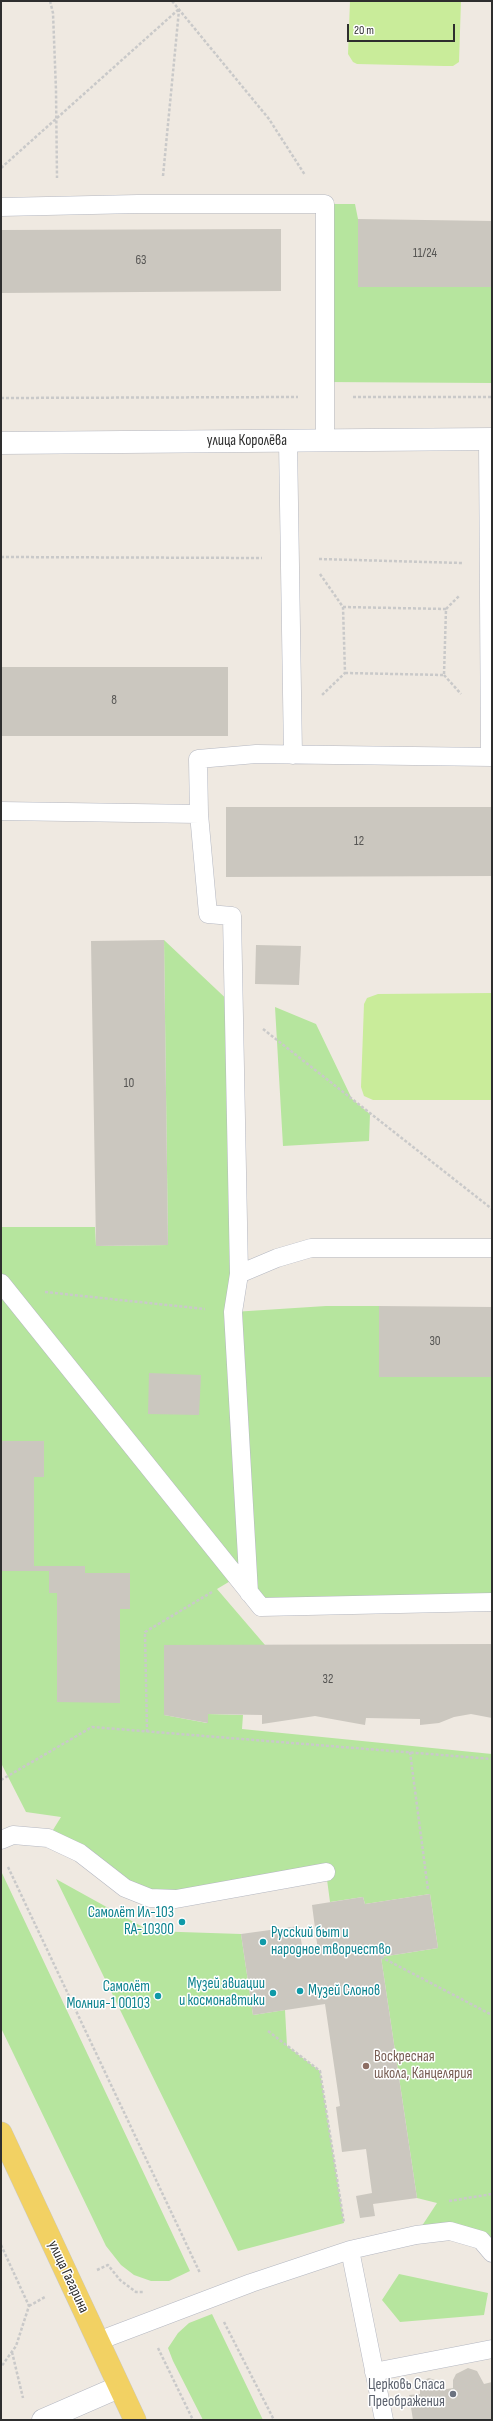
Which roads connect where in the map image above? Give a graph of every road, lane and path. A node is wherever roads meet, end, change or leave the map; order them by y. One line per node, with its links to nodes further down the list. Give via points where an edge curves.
1 (50, 1): 4 (path, via 53,14)
2 (172, 1): 3 (path)
3 (179, 9): 4 (path); 6 (path); 7 (path, via 269,119)
4 (56, 119): 5 (path); 8 (path)
5 (1, 168)
6 (161, 204): 7 (lane); 8 (lane)
7 (324, 204): 10 (lane)
8 (58, 206): 9 (lane)
9 (1, 207)
10 (325, 397): 11 (path); 12 (path); 14 (lane)
11 (492, 397)
12 (1, 398)
13 (490, 439): 14 (main road, улица Королёва); 20 (lane)
14 (325, 440): 15 (main road, улица Королёва)
15 (288, 441): 16 (main road, улица Королёва); 18 (lane)
16 (1, 443)
17 (1, 557): 18 (path)
18 (291, 559): 19 (path); 23 (lane)
19 (309, 559): 20 (path); 21 (path)
20 (489, 564): 25 (lane)
21 (343, 607): 22 (path); 22 (path, via 446,609 444,675)
22 (345, 673): 23 (path)
23 (293, 723): 24 (lane)
24 (294, 755): 25 (lane); 27 (lane, via 256,754 198,759)
25 (491, 757)
26 (1, 811): 27 (lane)
27 (199, 814): 28 (lane, via 208,914 232,916)
28 (234, 1006): 29 (path); 31 (lane)
29 (492, 1209)
30 (492, 1248): 31 (lane, via 311,1248 277,1258)
31 (239, 1274): 33 (lane)
32 (3, 1285): 33 (path); 34 (lane)
33 (233, 1312): 35 (lane)
34 (237, 1577): 35 (lane); 37 (path, via 145,1632)
35 (249, 1593): 36 (lane, via 261,1607)
36 (492, 1602)
37 (147, 1732): 38 (path); 40 (path, via 92,1727)
38 (410, 1752): 39 (path); 43 (path)
39 (492, 1759)
40 (1, 1780)
41 (4, 1839): 42 (lane, via 13,1835 48,1838 80,1853 126,1888 150,1898 176,1899); 54 (path, via 8,1866)
42 (326, 1872)
43 (428, 1890)
44 (381, 1957): 45 (path)
45 (492, 2015)
46 (268, 2031): 49 (path, via 320,2071)
47 (1, 2133): 51 (main road, улица Гагарина)
48 (1, 2245): 55 (path)
49 (350, 2250): 50 (lane, via 416,2235 450,2231 481,2240); 54 (lane); 61 (lane)
50 (492, 2253)
51 (71, 2284): 52 (path, via 108,2265 120,2280); 55 (path); 57 (main road, улица Гагарина)
52 (136, 2292): 53 (path); 56 (path)
53 (150, 2292)
54 (212, 2298): 56 (lane); 67 (path)
55 (29, 2306): 59 (path)
56 (146, 2324): 57 (lane); 66 (path)
57 (98, 2342): 62 (main road, улица Гагарина)
58 (492, 2349): 61 (lane)
59 (12, 2351): 60 (path); 63 (path)
60 (1, 2367)
61 (374, 2372): 68 (lane)
62 (119, 2387): 64 (main road); 65 (main road, улица Гагарина)
63 (24, 2405)
64 (43, 2420)
65 (134, 2420)
66 (193, 2420)
67 (274, 2420)
68 (384, 2420)

